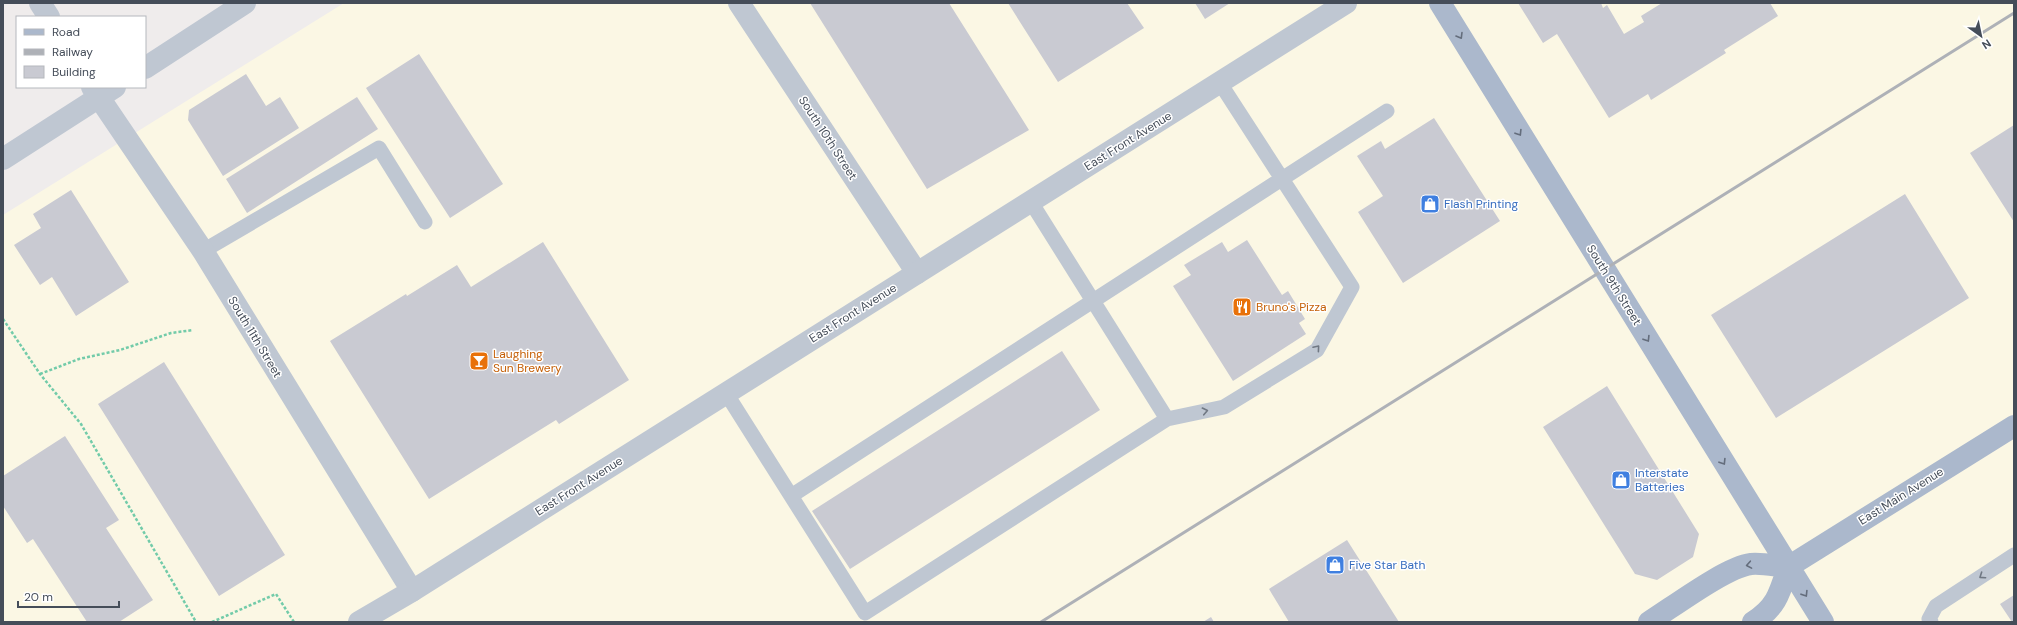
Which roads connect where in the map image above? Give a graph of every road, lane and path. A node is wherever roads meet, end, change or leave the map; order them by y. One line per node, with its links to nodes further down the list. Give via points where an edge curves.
1 (40, 3): 6 (street)
2 (245, 3): 7 (street)
3 (740, 3): 16 (street, South 10th Street)
4 (1346, 3): 8 (street, East Front Avenue)
5 (1440, 3): 26 (main road, South 9th Street, one-way to 26)
6 (47, 16)
7 (146, 67)
8 (1220, 83): 12 (lane); 13 (street, East Front Avenue)
9 (102, 91): 11 (street); 15 (street, South 11th Street)
10 (1387, 111): 12 (lane)
11 (3, 158)
12 (1282, 179): 17 (lane); 22 (lane, one-way to 12, via 1224,407 1317,350 1352,287)
13 (1031, 202): 16 (street, East Front Avenue); 17 (lane)
14 (425, 222): 15 (lane, via 379,148)
15 (204, 251): 27 (street, South 11th Street)
16 (918, 273): 21 (street, East Front Avenue)
17 (1092, 300): 22 (lane); 24 (lane)
18 (3, 319): 20 (path)
19 (193, 330): 20 (path, via 171,332 120,350 80,359)
20 (40, 374): 28 (path, via 81,424)
21 (726, 393): 24 (lane); 27 (street, East Front Avenue)
22 (1167, 420): 24 (lane, via 865,613)
23 (2012, 431): 26 (main road, East Main Avenue)
24 (791, 496)
25 (2014, 555): 35 (lane, one-way to 35, via 1936,606 1929,619)
26 (1788, 567): 32 (main road, one-way to 32, via 1750,564 1731,570); 33 (main road, via 1774,604); 34 (main road, South 9th Street, one-way to 34)
27 (412, 590): 31 (street, East Front Avenue)
28 (196, 622)
29 (212, 622): 30 (path, via 276,594)
30 (294, 622)
31 (359, 622)
32 (1649, 622)
33 (1753, 622)
34 (1823, 622)
35 (1931, 622)

